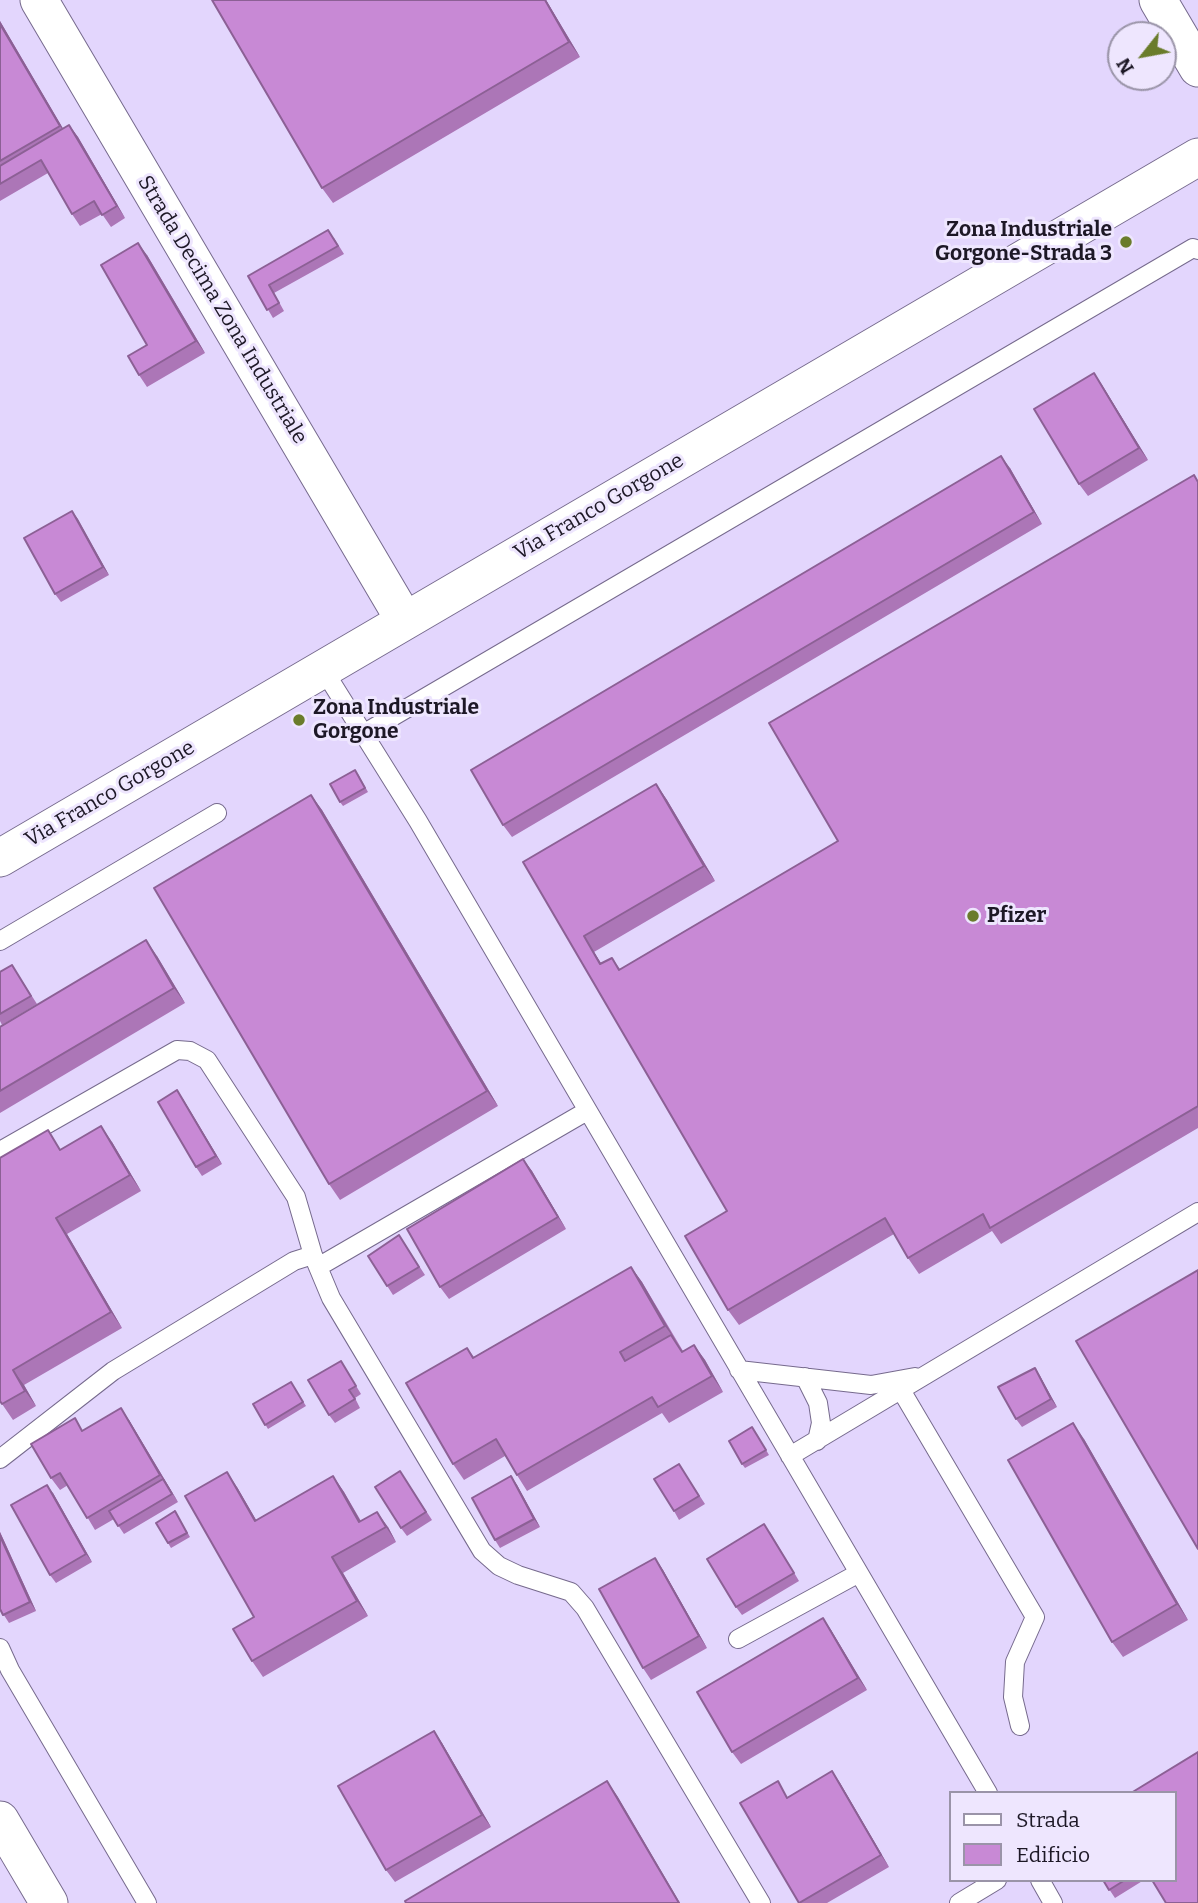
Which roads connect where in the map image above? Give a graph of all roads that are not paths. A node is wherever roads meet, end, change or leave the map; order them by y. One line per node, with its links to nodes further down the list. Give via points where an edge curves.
1 (39, 0): 6 (street, Strada Decima Zona Industriale)
2 (1158, 0): 3 (street)
3 (1198, 68)
4 (1198, 157): 6 (street, Via Franco Gorgone)
5 (1198, 250): 8 (lane, via 1193,248)
6 (405, 621): 7 (street, Via Franco Gorgone)
7 (323, 669): 8 (lane); 10 (street, Via Franco Gorgone)
8 (363, 734): 12 (lane)
9 (217, 813): 11 (lane)
10 (0, 858)
11 (0, 941)
12 (587, 1111): 15 (lane); 16 (lane)
13 (0, 1151): 15 (lane, via 177,1050 190,1051 214,1069 296,1197)
14 (1198, 1212): 18 (lane)
15 (316, 1261): 22 (lane, via 294,1261 113,1371); 33 (lane, via 331,1298 482,1551 518,1575 571,1592 585,1608)
16 (739, 1370): 17 (lane); 21 (lane)
17 (805, 1377): 18 (lane, via 871,1385); 20 (lane, via 818,1403 821,1423)
18 (918, 1377): 19 (lane)
19 (901, 1390): 20 (lane); 26 (lane, via 1035,1617 1015,1662 1013,1697)
20 (817, 1441): 21 (lane)
21 (790, 1456): 23 (lane)
22 (0, 1459)
23 (859, 1573): 24 (lane); 27 (lane)
24 (738, 1639)
25 (0, 1648): 32 (lane)
26 (1020, 1726)
27 (987, 1791)
28 (0, 1820): 31 (street)
29 (994, 1882): 34 (lane)
30 (1041, 1882): 35 (lane)
31 (49, 1903)
32 (147, 1903)
33 (761, 1903)
34 (959, 1903)
35 (1053, 1903)

